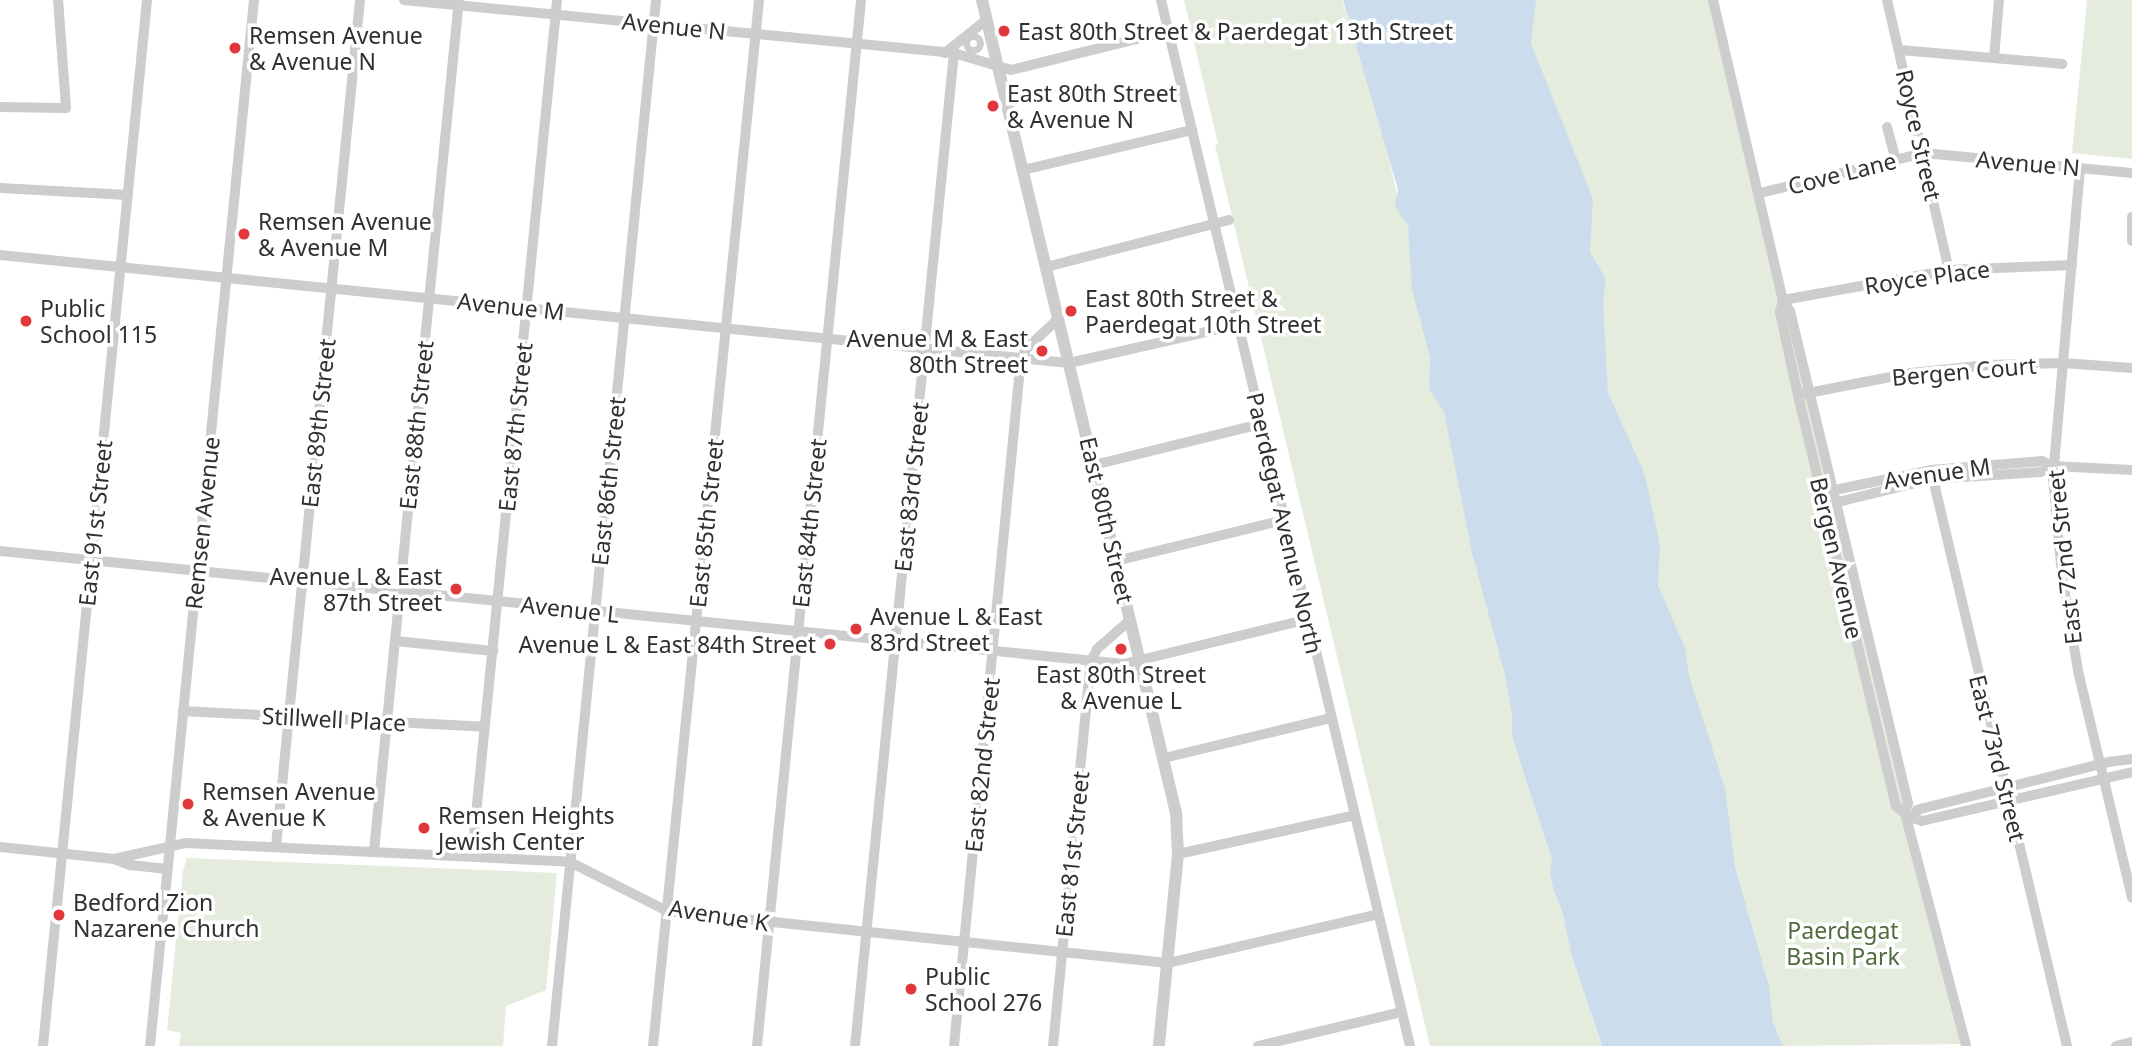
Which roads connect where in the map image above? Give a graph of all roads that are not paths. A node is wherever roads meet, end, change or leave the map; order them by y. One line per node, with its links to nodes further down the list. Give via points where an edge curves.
1 (58, 0): 27 (street, via 66,108)
2 (148, 0): 37 (street, East 91st Street)
3 (254, 0): 47 (street, Remsen Avenue)
4 (360, 0): 48 (street, East 89th Street)
5 (404, 0): 15 (street, Avenue N)
6 (557, 0): 16 (street, East 87th Street)
7 (656, 0): 18 (street, East 86th Street)
8 (758, 0): 20 (street, East 85th Street)
9 (861, 0): 21 (street, East 84th Street)
10 (982, 0): 17 (street, East 80th Street)
11 (1161, 0): 19 (street, Paerdegat Avenue North)
12 (1713, 0): 36 (street, Bergen Avenue)
13 (1888, 0): 22 (street, Royce Street)
14 (2000, 0): 24 (street)
15 (459, 3): 16 (street, Avenue N); 49 (street, East 88th Street)
16 (556, 14): 18 (street, Avenue N); 51 (street, East 87th Street)
17 (986, 20): 23 (street); 26 (street, East 80th Street)
18 (654, 24): 20 (street, Avenue N); 52 (street, East 86th Street)
19 (1169, 31): 26 (street, Avenue N, via 1012,70); 29 (street, Paerdegat Avenue North)
20 (755, 34): 21 (street, Avenue N); 55 (street, East 85th Street)
21 (857, 44): 23 (street, Avenue N); 56 (street, East 84th Street)
22 (1900, 50): 24 (street); 30 (street, Royce Street)
23 (949, 53): 26 (street, Avenue N); 57 (street, East 83rd Street)
24 (1994, 58): 25 (street)
25 (2062, 64)
26 (998, 66): 33 (street, East 80th Street)
27 (0, 107)
28 (1887, 127): 31 (street)
29 (1192, 130): 33 (street); 40 (street, Paerdegat Avenue North)
30 (1924, 153): 31 (street, Cove Lane); 32 (street, Avenue N); 46 (street, Royce Street)
31 (1896, 160): 36 (street, Cove Lane)
32 (2080, 168): 34 (street, Avenue N); 43 (street, East 72nd Street)
33 (1023, 170): 45 (street, East 80th Street)
34 (2132, 173)
35 (0, 188): 37 (street)
36 (1760, 193): 50 (street, Bergen Avenue)
37 (128, 195): 44 (street, East 91st Street)
38 (2132, 216): 41 (street)
39 (1228, 220): 40 (street)
40 (1214, 223): 45 (street); 54 (street, Paerdegat Avenue North)
41 (2132, 242)
42 (0, 255): 44 (street, Avenue M)
43 (2072, 265): 46 (street, Royce Place); 60 (street, East 72nd Street)
44 (121, 267): 47 (street, Avenue M); 72 (street, East 91st Street)
45 (1046, 267): 53 (street, East 80th Street)
46 (1949, 270): 50 (street, Royce Place)
47 (226, 277): 48 (street, Avenue M); 74 (street, Remsen Avenue)
48 (331, 288): 49 (street, Avenue M); 75 (street, East 89th Street)
49 (429, 298): 51 (street, Avenue M); 76 (street, East 88th Street)
50 (1783, 300): 62 (street, Bergen Avenue, via 1790,311)
51 (527, 307): 52 (street, Avenue M); 77 (street, East 87th Street)
52 (624, 317): 55 (street, Avenue M); 78 (street, East 86th Street)
53 (1059, 319): 58 (street); 59 (street, East 80th Street)
54 (1238, 325): 59 (street, Avenue M); 63 (street, Paerdegat Avenue North)
55 (726, 327): 56 (street, Avenue M); 81 (street, East 85th Street)
56 (827, 338): 57 (street, Avenue M); 82 (street, East 84th Street)
57 (925, 347): 58 (street, Avenue M); 83 (street, East 83rd Street)
58 (1021, 358): 59 (street, Avenue M); 86 (street, East 82nd Street)
59 (1069, 363): 64 (street, East 80th Street)
60 (2063, 363): 61 (street, Bergen Court); 62 (street, Bergen Court, via 1945,369); 65 (street, East 72nd Street)
61 (2132, 368)
62 (1804, 394): 68 (street, Bergen Avenue)
63 (1261, 424): 64 (street); 70 (street, Paerdegat Avenue North)
64 (1094, 464): 73 (street, East 80th Street)
65 (2052, 466): 66 (street, Avenue M); 67 (street, Avenue M, via 2041,472); 96 (street, East 72nd Street, via 2070,627)
66 (2132, 470)
67 (1931, 474): 68 (street, Avenue M); 69 (street, Avenue M); 99 (street, East 73rd Street)
68 (1826, 491): 69 (street, Bergen Avenue)
69 (1829, 504): 102 (street, Bergen Avenue)
70 (1284, 520): 73 (street); 79 (street, Paerdegat Avenue North)
71 (0, 551): 72 (street, Avenue L)
72 (92, 560): 74 (street, Avenue L); 107 (street, East 91st Street)
73 (1116, 561): 80 (street, East 80th Street)
74 (197, 570): 75 (street, Avenue L); 89 (street, Remsen Avenue)
75 (302, 581): 76 (street, Avenue L); 90 (street, East 89th Street)
76 (400, 591): 77 (street, Avenue L); 84 (street, East 88th Street)
77 (498, 602): 78 (street, Avenue L); 85 (street, East 87th Street)
78 (595, 612): 81 (street, Avenue L); 111 (street, East 86th Street)
79 (1308, 619): 87 (street, Avenue L); 91 (street, Paerdegat Avenue North)
80 (1130, 620): 87 (street, East 80th Street); 88 (street, via 1097,649)
81 (697, 621): 82 (street, Avenue L); 114 (street, East 85th Street)
82 (798, 632): 83 (street, Avenue L); 116 (street, East 84th Street)
83 (896, 641): 86 (street, Avenue L); 117 (street, East 83rd Street)
84 (395, 642): 85 (street); 92 (street, East 88th Street)
85 (492, 651): 93 (street, East 87th Street)
86 (993, 651): 88 (street, Avenue L); 118 (street, East 82nd Street)
87 (1140, 660): 88 (street, Avenue L, via 1124,664); 94 (street, East 80th Street)
88 (1091, 661): 119 (street, East 81st Street)
89 (183, 710): 90 (street, Stillwell Place); 105 (street, Remsen Avenue)
90 (289, 718): 92 (street, Stillwell Place); 103 (street, East 89th Street)
91 (1331, 718): 94 (street); 101 (street, Paerdegat Avenue North)
92 (387, 720): 93 (street, Stillwell Place); 106 (street, East 88th Street)
93 (485, 727): 109 (street, East 87th Street)
94 (1164, 758): 108 (street, East 80th Street, via 1176,813)
95 (2132, 759): 96 (street)
96 (2100, 764): 98 (street, East 72nd Street); 99 (street)
97 (2132, 772): 98 (street)
98 (2103, 777): 100 (street); 113 (street, East 72nd Street)
99 (2005, 788): 100 (street, East 73rd Street); 102 (street, via 1917,810)
100 (2008, 801): 102 (street, via 1922,821); 135 (street, East 73rd Street)
101 (1355, 815): 108 (street); 115 (street, Paerdegat Avenue North)
102 (1908, 817): 134 (street, Bergen Avenue)
103 (276, 846): 105 (street, Avenue K, via 186,843); 106 (street, Avenue K)
104 (0, 847): 107 (street, Avenue K)
105 (170, 847): 110 (street, Avenue K); 112 (street, Remsen Avenue)
106 (374, 850): 109 (street, Avenue K)
107 (62, 853): 110 (street, Avenue K); 123 (street, East 91st Street)
108 (1178, 854): 120 (street, East 80th Street)
109 (472, 855): 111 (street, Avenue K)
110 (114, 859): 112 (street, Avenue K)
111 (570, 862): 114 (street, Avenue K); 125 (street, East 86th Street)
112 (167, 869): 124 (street, Remsen Avenue)
113 (2132, 898)
114 (667, 911): 116 (street, Avenue K); 126 (street, East 85th Street)
115 (1378, 914): 120 (street, Avenue K); 121 (street, Paerdegat Avenue North)
116 (769, 924): 117 (street, Avenue K); 127 (street, East 84th Street)
117 (867, 933): 118 (street, Avenue K); 128 (street, East 83rd Street)
118 (964, 943): 119 (street, Avenue K); 129 (street, East 82nd Street)
119 (1062, 953): 120 (street, Avenue K); 130 (street, East 81st Street)
120 (1168, 963): 131 (street, East 80th Street)
121 (1402, 1012): 132 (street); 133 (street, Paerdegat Avenue North)
122 (2132, 1042): 136 (street)
123 (43, 1046)
124 (150, 1046)
125 (552, 1046)
126 (653, 1046)
127 (757, 1046)
128 (855, 1046)
129 (954, 1046)
130 (1053, 1046)
131 (1159, 1046)
132 (1258, 1046)
133 (1410, 1046)
134 (1966, 1046)
135 (2067, 1046)
136 (2116, 1046)

